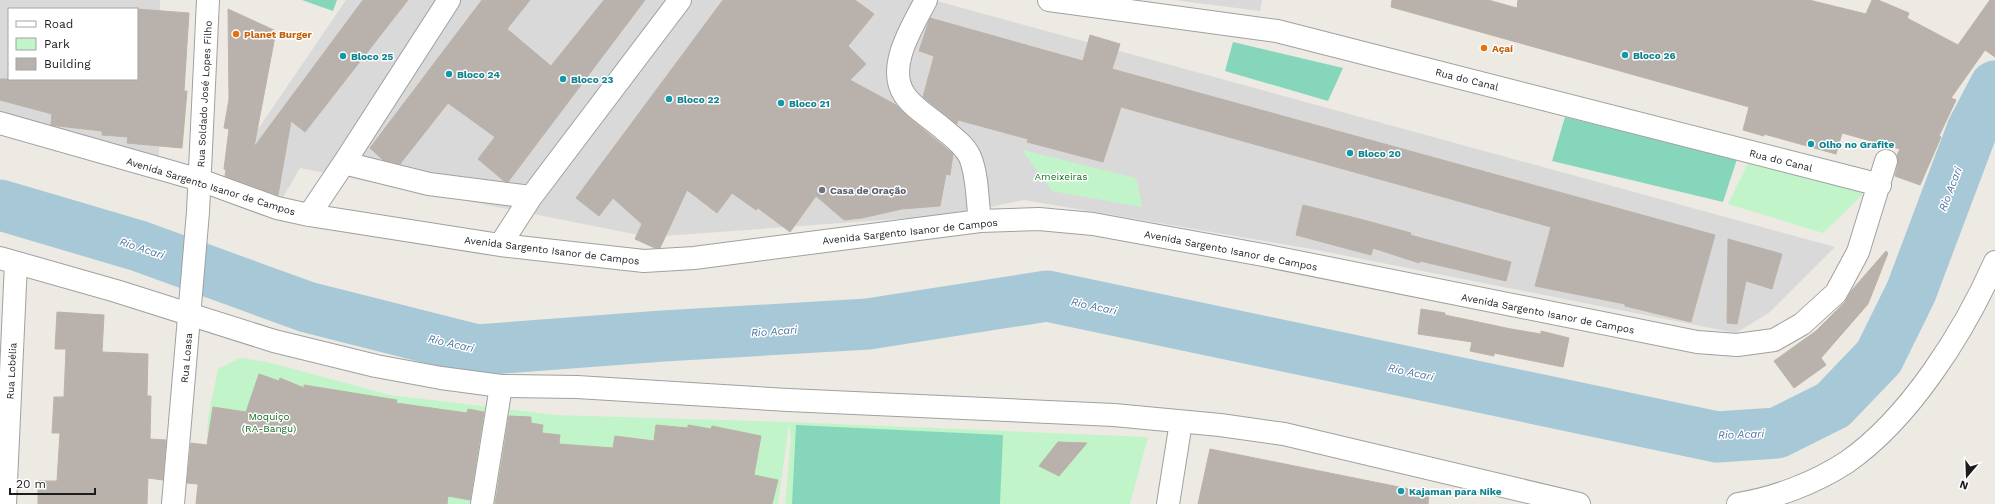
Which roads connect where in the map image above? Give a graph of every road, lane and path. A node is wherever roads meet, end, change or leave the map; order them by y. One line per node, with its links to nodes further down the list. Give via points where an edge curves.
1 (208, 0): 9 (street, Rua Soldado José Lopes Filho)
2 (449, 0): 8 (street)
3 (680, 0): 11 (street)
4 (926, 0): 14 (street, via 902,52 898,81 904,95 961,143 970,156)
5 (1049, 0): 10 (street, Rua do Canal, via 1277,31)
6 (0, 123): 9 (street, Avenida Sargento Isanor de Campos)
7 (1886, 162): 10 (street, Avenida Sargento Isanor de Campos)
8 (344, 163): 11 (street, via 429,184); 13 (street)
9 (200, 180): 12 (street, Rua Soldado José Lopes Filho); 13 (street, Avenida Sargento Isanor de Campos, via 277,208)
10 (1880, 185): 14 (street, Avenida Sargento Isanor de Campos, via 1858,252 1836,293 1802,324 1774,340 1737,345 1697,342 1263,255 1093,224 1039,219)
11 (531, 197): 15 (street)
12 (198, 212): 18 (street, Rua Loasa)
13 (308, 215): 15 (street, Avenida Sargento Isanor de Campos)
14 (980, 221): 15 (street, Avenida Sargento Isanor de Campos, via 694,258 644,261)
15 (500, 245)
16 (8, 260): 18 (street); 21 (street, Rua Lobélia)
17 (1993, 270): 26 (street, via 1960,330 1926,382 1889,426 1847,462 1803,486)
18 (190, 306): 19 (street, via 274,341 376,366); 22 (street, Rua Loasa)
19 (501, 386): 20 (street, via 577,387 1114,415); 23 (street)
20 (1181, 422): 24 (street); 25 (street, via 1284,434)
21 (5, 504)
22 (173, 504)
23 (482, 504)
24 (1168, 504)
25 (1579, 504)
26 (1738, 504)

